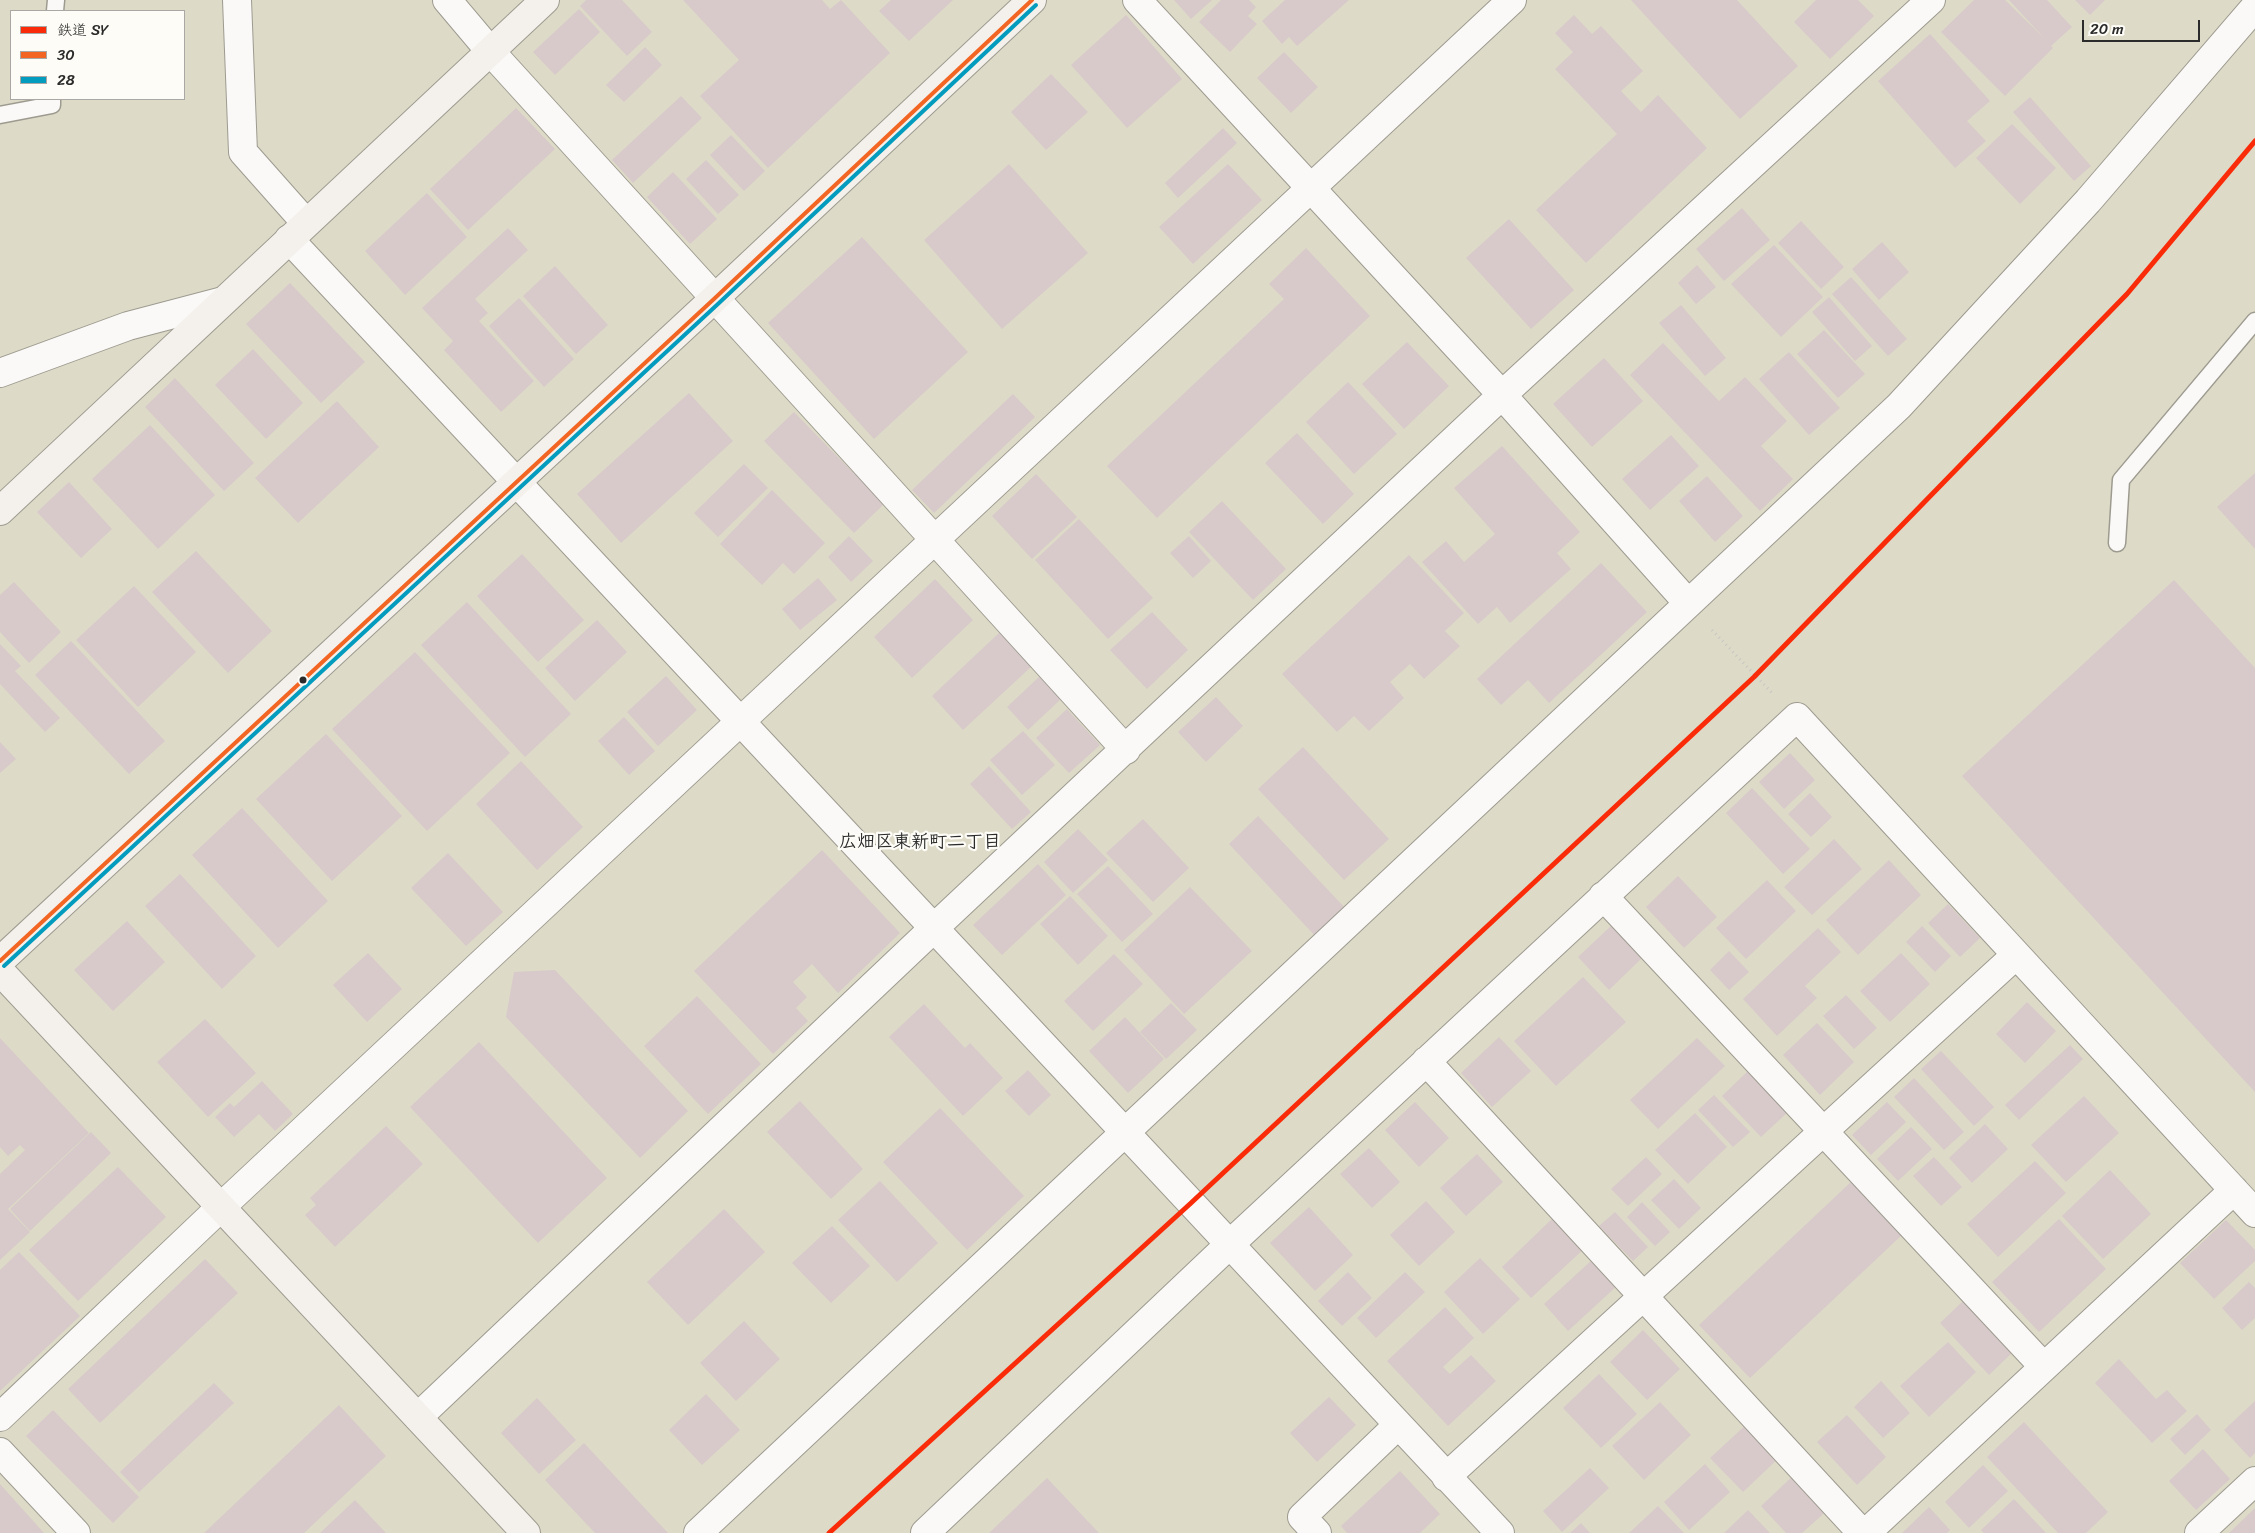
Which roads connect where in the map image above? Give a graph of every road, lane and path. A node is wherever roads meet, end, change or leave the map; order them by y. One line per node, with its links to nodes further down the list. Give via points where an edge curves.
1 (237, 0): 13 (street, via 243,152)
2 (446, 0): 9 (street)
3 (545, 0): 9 (street)
4 (1032, 0): 14 (street)
5 (1137, 0): 12 (street)
6 (1512, 0): 12 (street)
7 (1931, 0): 18 (street)
8 (2255, 7): 23 (street, via 2088,201 1899,406)
9 (490, 51): 13 (street); 14 (street)
10 (52, 100): 11 (lane, via 52,105)
11 (0, 115)
12 (1311, 188): 18 (street); 21 (street)
13 (298, 231): 15 (street); 19 (street)
14 (715, 298): 19 (street); 21 (street)
15 (223, 301): 17 (street, via 128,326); 20 (street)
16 (2255, 321): 22 (lane, via 2121,480)
17 (0, 373)
18 (1502, 395): 23 (street); 26 (street)
19 (516, 481): 25 (street); 30 (street)
20 (0, 511)
21 (935, 541): 25 (street); 26 (street)
22 (2117, 543)
23 (1688, 603): 24 (path, via 1754,677); 33 (street)
24 (1797, 717): 27 (street); 29 (street)
25 (740, 722): 28 (street); 36 (street)
26 (1126, 750): 28 (street)
27 (1603, 896): 32 (street); 34 (street)
28 (934, 928): 33 (street); 42 (street)
29 (2016, 955): 34 (street); 35 (street)
30 (0, 961)
31 (0, 971): 36 (street)
32 (1426, 1061): 38 (street); 39 (street)
33 (1126, 1132): 38 (street); 49 (street)
34 (1823, 1132): 39 (street); 40 (street)
35 (2234, 1190): 37 (street); 40 (street)
36 (221, 1207): 41 (street); 42 (street)
37 (2255, 1212)
38 (1230, 1244): 43 (street); 50 (street)
39 (1643, 1296): 45 (street); 53 (street)
40 (2044, 1367): 53 (street)
41 (0, 1417)
42 (418, 1417): 48 (street)
43 (1398, 1425): 45 (street); 51 (street, via 1302,1516)
44 (0, 1452): 47 (street)
45 (1446, 1477): 52 (street)
46 (2255, 1482): 54 (street)
47 (76, 1533)
48 (526, 1533)
49 (698, 1533)
50 (925, 1533)
51 (1317, 1533)
52 (1500, 1533)
53 (1864, 1533)
54 (2199, 1533)

